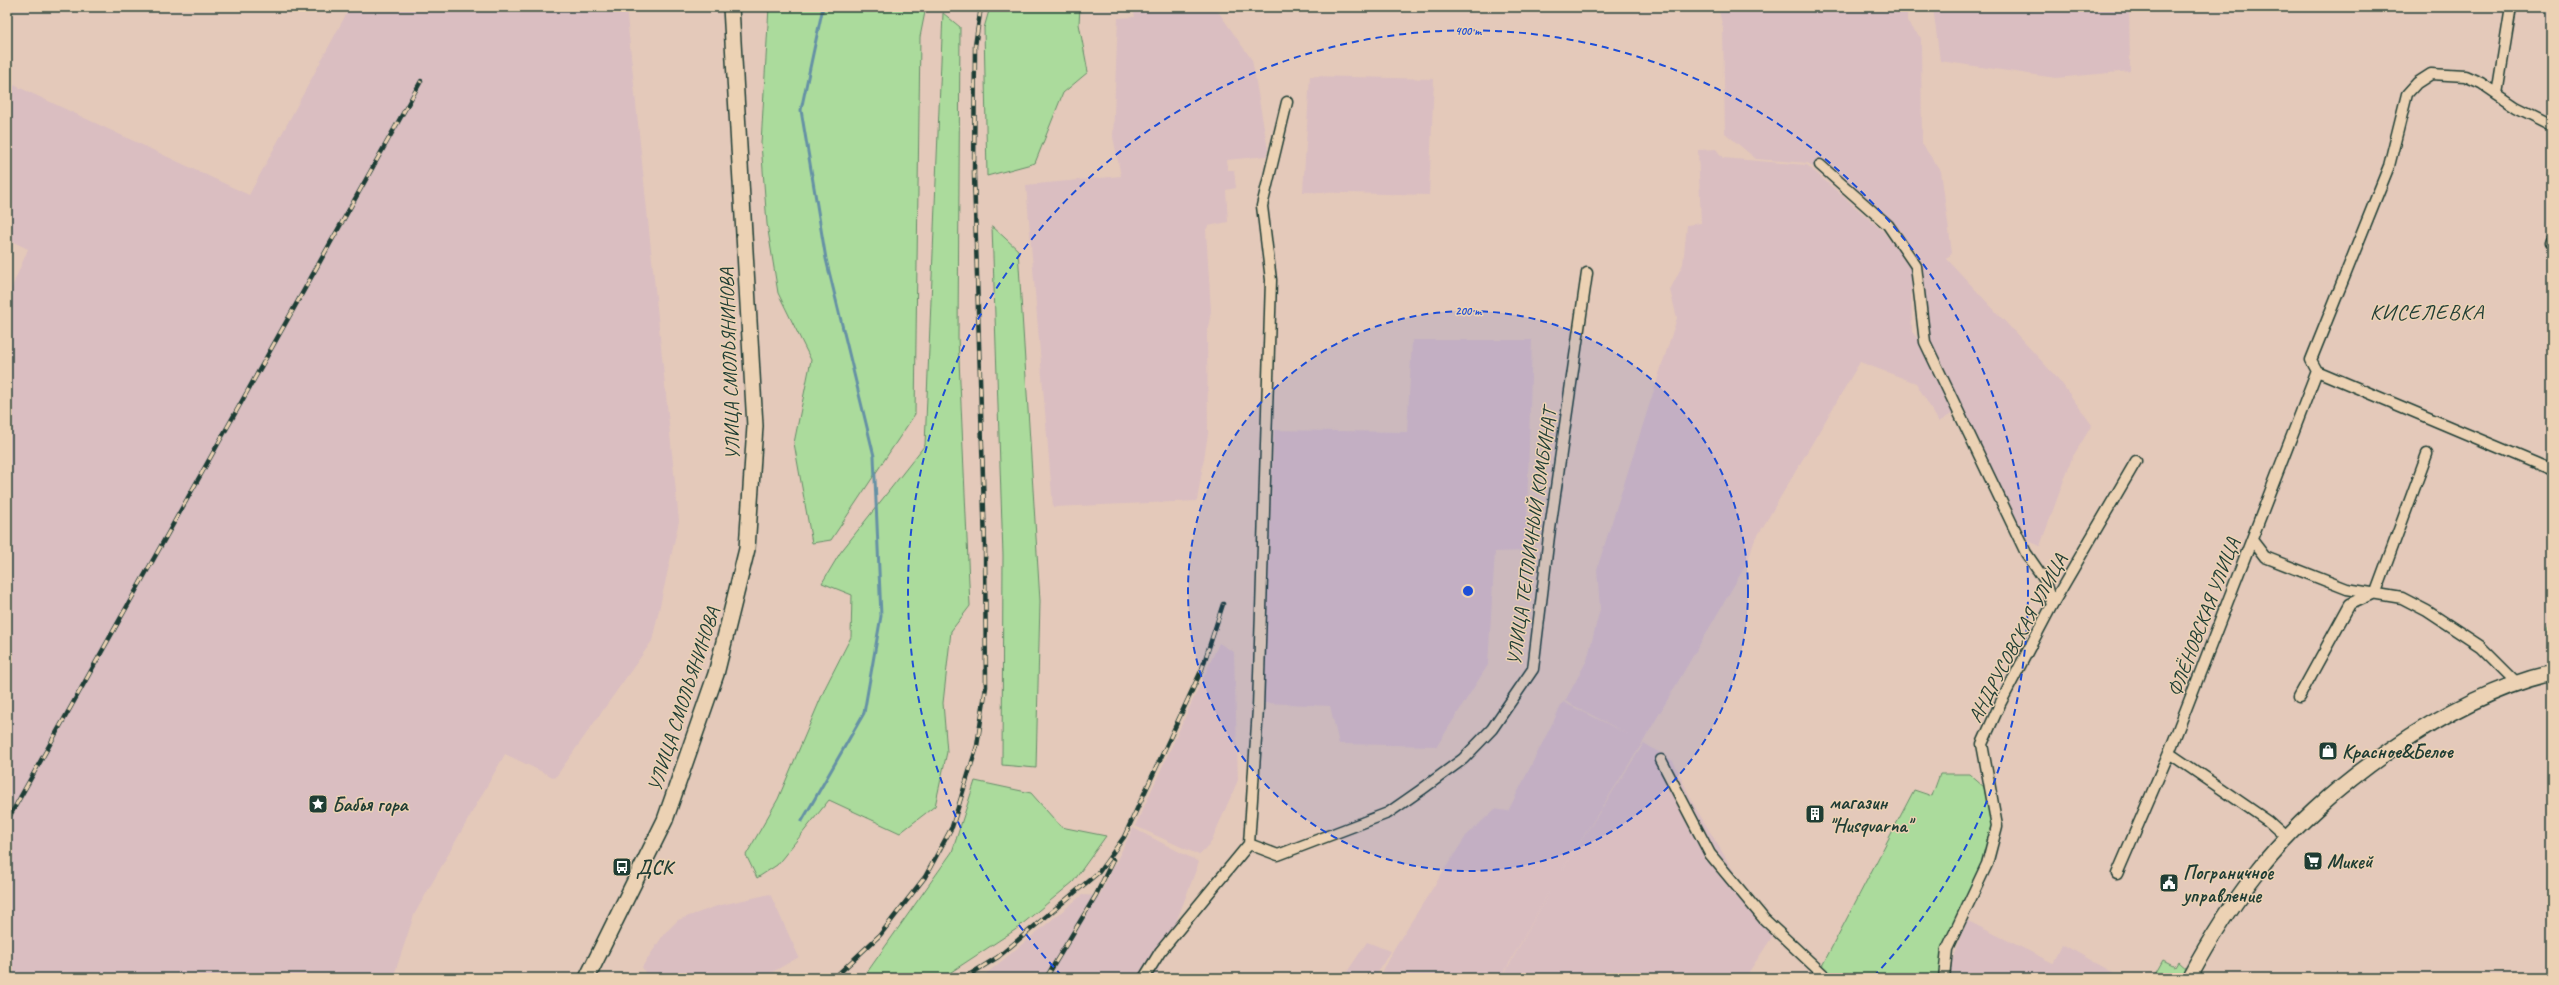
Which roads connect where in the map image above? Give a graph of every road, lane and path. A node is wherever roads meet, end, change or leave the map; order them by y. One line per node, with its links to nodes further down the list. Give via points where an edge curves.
1 (731, 7): 23 (street, УЛИЦА СМОЛЬЯНИНОВА, via 755,426 747,549 716,674 665,820)
2 (2510, 7): 3 (street)
3 (2498, 94): 5 (street, via 2516,107); 8 (street, via 2465,76 2431,74 2407,94 2389,166 2311,360)
4 (1287, 102): 21 (street, via 1262,206 1271,280 1258,709)
5 (2552, 125)
6 (1820, 165): 14 (street, via 1888,225 1916,266 1925,342 2026,553 2044,579)
7 (1587, 273): 21 (street, УЛИЦА ТЕПЛИЧНЫЙ КОМБИНАТ, via 1549,536 1533,669 1492,729 1463,759 1388,813 1278,855)
8 (2317, 371): 11 (street); 12 (street, ФЛЁНОВСКАЯ УЛИЦА)
9 (2427, 454): 13 (street)
10 (2136, 461): 14 (street, АНДРУСОВСКАЯ УЛИЦА)
11 (2552, 470)
12 (2252, 540): 13 (street, via 2265,557 2347,589); 18 (street, ФЛЁНОВСКАЯ УЛИЦА)
13 (2376, 592): 16 (street, via 2402,598 2427,611 2480,646); 17 (street, via 2350,604)
14 (2052, 605): 26 (street, АНДРУСОВСКАЯ УЛИЦА, via 1982,744 1997,826 1987,864 1947,949)
15 (2552, 673): 16 (street)
16 (2518, 684): 20 (street, via 2475,700 2399,743 2332,795)
17 (2299, 697)
18 (2170, 753): 20 (street, via 2268,821); 22 (street, ФЛЁНОВСКАЯ УЛИЦА)
19 (1661, 760): 25 (street, via 1710,854 1764,919)
20 (2287, 838): 27 (street, via 2258,870)
21 (1249, 844): 24 (street, via 1160,952)
22 (2117, 874)
23 (587, 978)
24 (1144, 978)
25 (1827, 978)
26 (1944, 978)
27 (2189, 978)

